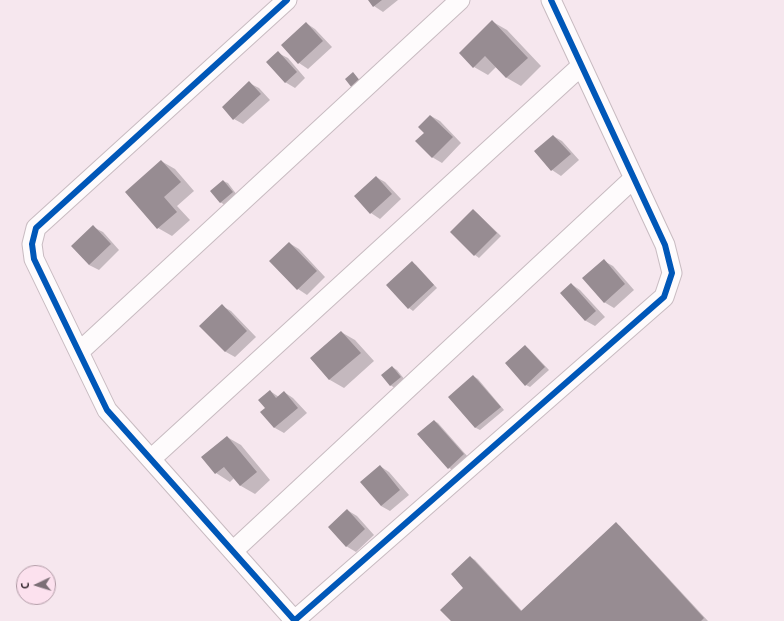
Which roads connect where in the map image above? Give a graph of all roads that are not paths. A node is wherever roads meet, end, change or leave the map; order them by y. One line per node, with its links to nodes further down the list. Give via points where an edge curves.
1 (287, 0): 6 (street, via 36,228 32,244 34,259)
2 (460, 0): 6 (street)
3 (551, 0): 4 (street)
4 (581, 66): 5 (street); 7 (street)
5 (634, 178): 8 (street); 9 (street, via 665,244 672,273 664,297)
6 (79, 352): 7 (street, via 107,410)
7 (151, 459): 8 (street)
8 (233, 551): 9 (street)
9 (295, 621)

